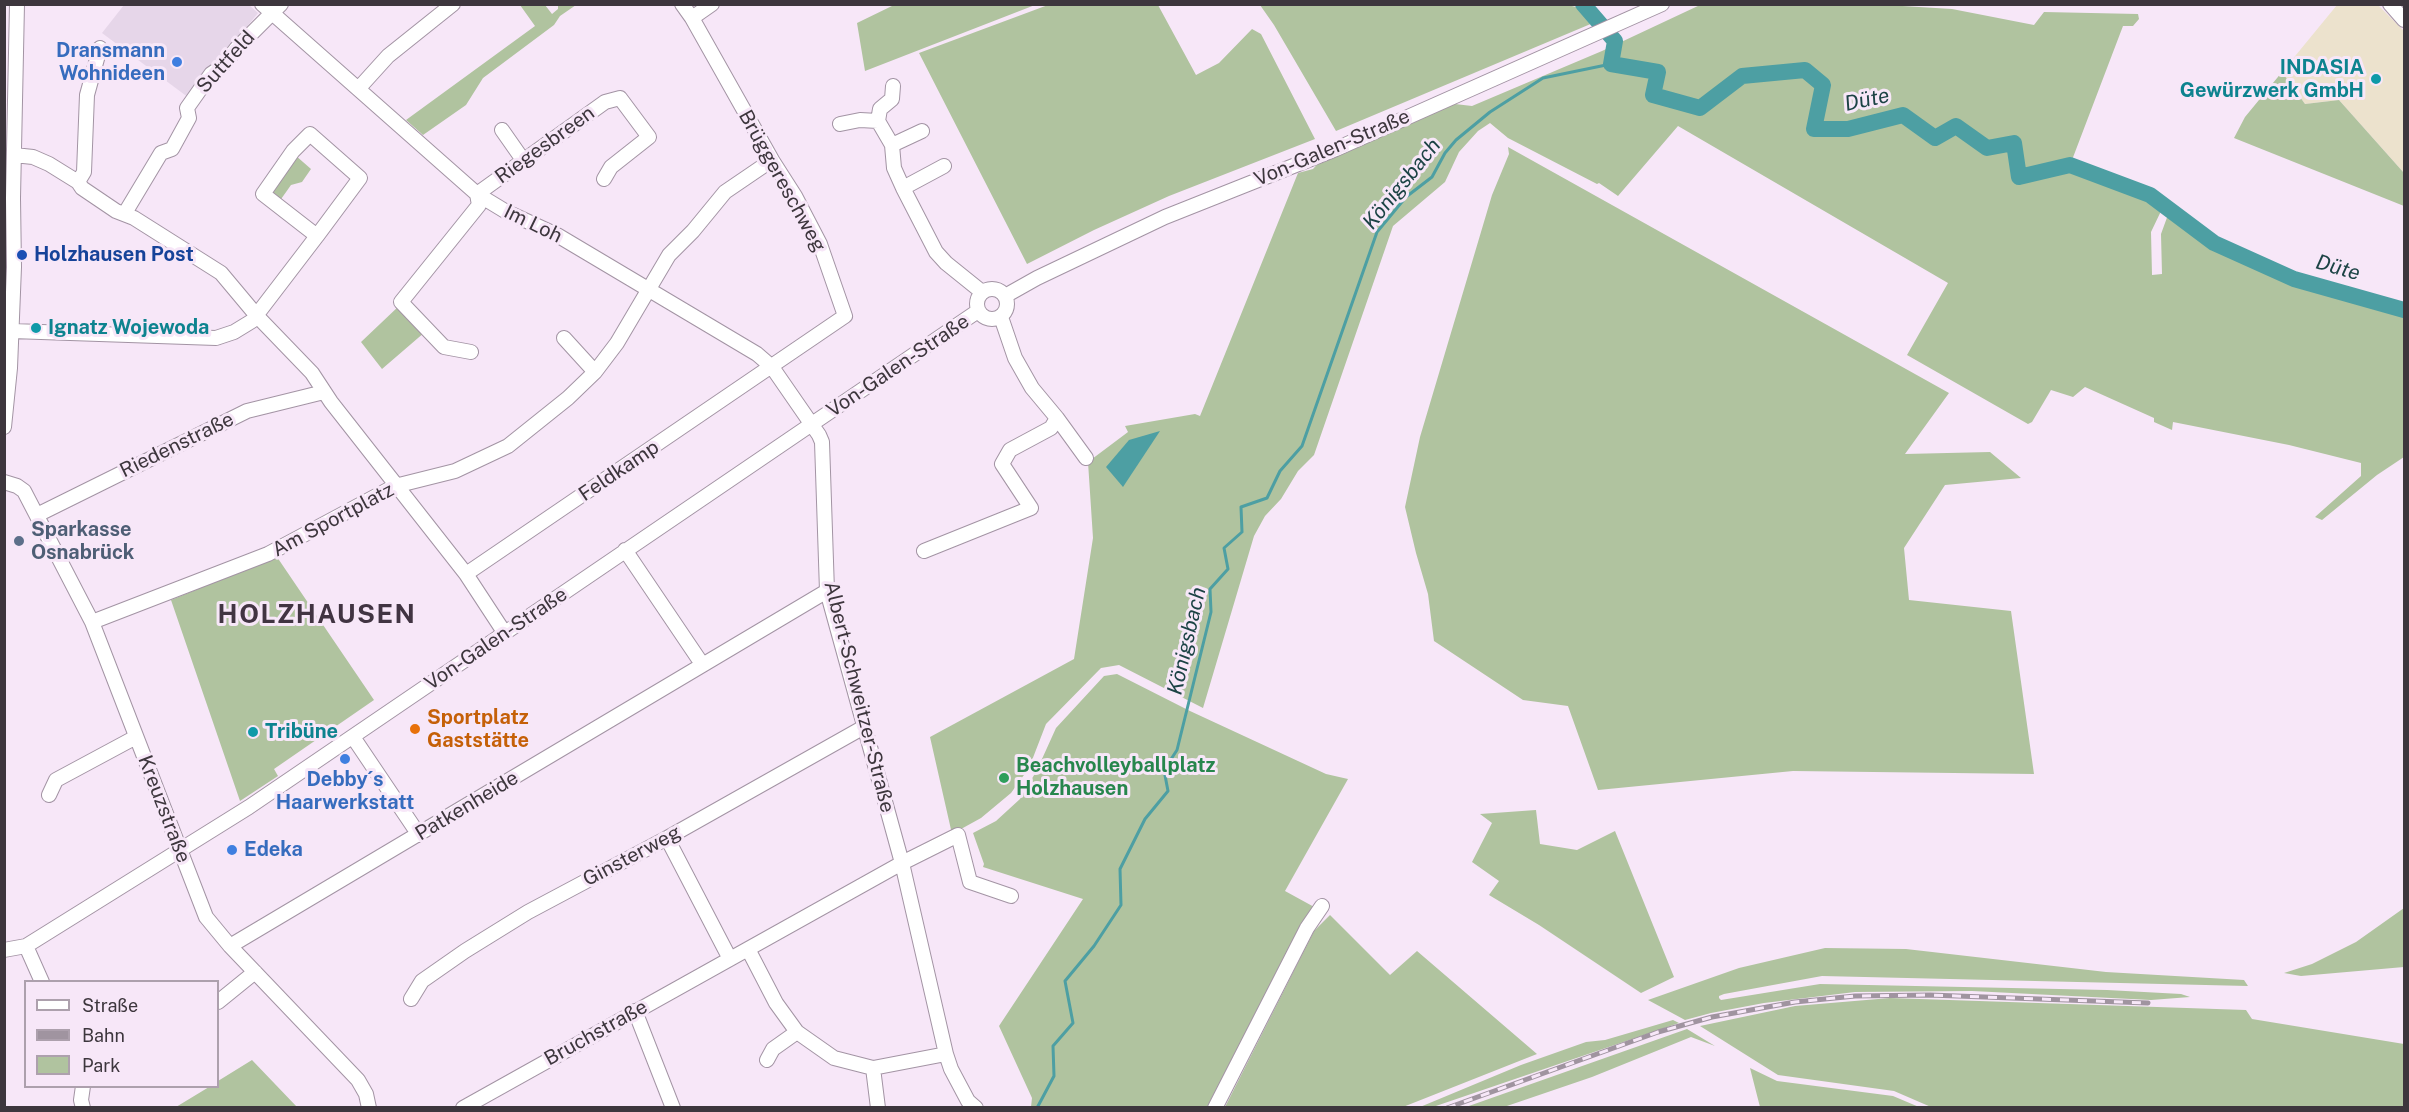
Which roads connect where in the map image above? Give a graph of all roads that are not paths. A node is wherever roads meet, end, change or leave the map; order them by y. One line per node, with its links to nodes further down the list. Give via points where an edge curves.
1 (17, 4): 18 (street)
2 (453, 4): 12 (street, via 388,56)
3 (682, 4): 8 (street, Brüggereschweg)
4 (712, 4): 8 (street)
5 (1662, 4): 30 (street, Von-Galen-Straße, via 1336,149 1165,217)
6 (2390, 4): 9 (street)
7 (272, 7): 12 (street, Im Loh); 26 (street, Suttfeld, via 211,74 187,108 189,118 172,149 161,153)
8 (692, 18): 20 (street, Brüggereschweg)
9 (2404, 20)
10 (100, 48): 23 (street, via 87,95 84,172)
11 (894, 86): 13 (street, via 892,99 880,109)
12 (359, 88): 25 (street, Im Loh)
13 (878, 121): 14 (street); 17 (street)
14 (840, 124)
15 (502, 130): 19 (street)
16 (922, 131): 17 (street)
17 (892, 146): 24 (street, via 894,168)
18 (14, 155): 23 (street, via 33,157); 31 (street)
19 (524, 160): 22 (street, Riegesbreen, via 605,102 620,98 649,137 612,167); 25 (street, Riegesbreen)
20 (772, 160): 28 (street, Am Sportplatz, via 725,192 669,255); 38 (street, Brüggereschweg, via 820,244 845,316)
21 (944, 166): 24 (street)
22 (604, 179)
23 (78, 182): 26 (street, via 116,211)
24 (903, 188): 29 (street, via 936,252)
25 (477, 194): 28 (street, Im Loh); 37 (street, Riegesbreen, via 480,205 401,302 444,346)
26 (125, 213): 33 (street, via 221,273)
27 (317, 236): 27 (street, via 263,194 293,151 310,135 360,178); 33 (street)
28 (650, 288): 38 (street, Im Loh); 39 (street, Am Sportplatz)
29 (982, 292): 30 (street, Von-Galen-Straße, via 997,290); 32 (street, Von-Galen-Straße, via 976,304)
30 (1005, 296): 34 (street, via 1006,311)
31 (8, 306): 35 (street)
32 (978, 311): 34 (street, Von-Galen-Straße, via 984,318); 42 (street, Von-Galen-Straße)
33 (257, 316): 35 (street, via 234,332 216,338); 40 (street, via 312,373)
34 (1001, 317): 41 (street, via 1015,358 1032,388)
35 (12, 331): 43 (street)
36 (564, 338): 39 (street)
37 (471, 352)
38 (772, 367): 42 (street, Im Loh); 50 (street, Feldkamp)
39 (595, 372): 46 (street, Am Sportplatz, via 508,446 455,471)
40 (324, 392): 46 (street); 47 (street, Riedenstraße, via 247,411)
41 (1057, 418): 44 (street); 49 (street, via 1051,428 1010,450 1002,464 1031,508)
42 (812, 424): 48 (street, Von-Galen-Straße); 51 (street, Albert-Schweitzer-Straße, via 822,442)
43 (4, 427)
44 (1086, 458)
45 (4, 482): 47 (street, Kreuzstraße, via 24,491)
46 (395, 486): 50 (street); 52 (street, Am Sportplatz, via 268,554)
47 (37, 515): 52 (street, Kreuzstraße)
48 (625, 550): 53 (street, Von-Galen-Straße); 54 (street)
49 (924, 551)
50 (466, 574): 53 (street)
51 (828, 591): 54 (street, Patkenheide); 55 (street, Albert-Schweitzer-Straße)
52 (92, 622): 57 (street, Kreuzstraße)
53 (504, 632): 56 (street, Von-Galen-Straße)
54 (702, 664): 59 (street, Patkenheide)
55 (864, 727): 60 (street, Ginsterweg); 62 (street, Albert-Schweitzer-Straße)
56 (353, 736): 59 (street); 61 (street, Von-Galen-Straße)
57 (136, 737): 58 (street, via 56,780); 61 (street, Kreuzstraße)
58 (49, 795)
59 (419, 835): 66 (street, Patkenheide)
60 (667, 838): 69 (street); 72 (street, Ginsterweg, via 528,912 465,951 422,981)
61 (180, 851): 65 (street, Von-Galen-Straße); 66 (street, Kreuzstraße, via 206,917)
62 (902, 863): 63 (street, via 958,834 970,882); 67 (street, Bruchstraße); 76 (street, Albert-Schweitzer-Straße)
63 (1011, 896)
64 (1322, 906): 86 (street, via 1307,927)
65 (26, 946): 68 (street, Von-Galen-Straße); 71 (street)
66 (230, 946): 70 (street, Kreuzstraße)
67 (748, 949): 69 (street, Bruchstraße); 75 (street, via 776,1003)
68 (4, 950)
69 (730, 959): 74 (street, Bruchstraße)
70 (255, 972): 73 (street); 81 (street, Kreuzstraße, via 358,1080)
71 (42, 980)
72 (411, 999)
73 (219, 1001)
74 (635, 1011): 82 (street, Bruchstraße); 83 (street)
75 (797, 1032): 77 (street, via 773,1049); 78 (street, via 834,1058)
76 (946, 1054): 78 (street); 85 (street, Albert-Schweitzer-Straße, via 968,1101)
77 (767, 1060)
78 (873, 1068): 84 (street)
79 (83, 1088): 80 (street)
80 (84, 1107)
81 (369, 1107)
82 (463, 1107)
83 (673, 1107)
84 (878, 1107)
85 (976, 1107)
86 (1215, 1107)

